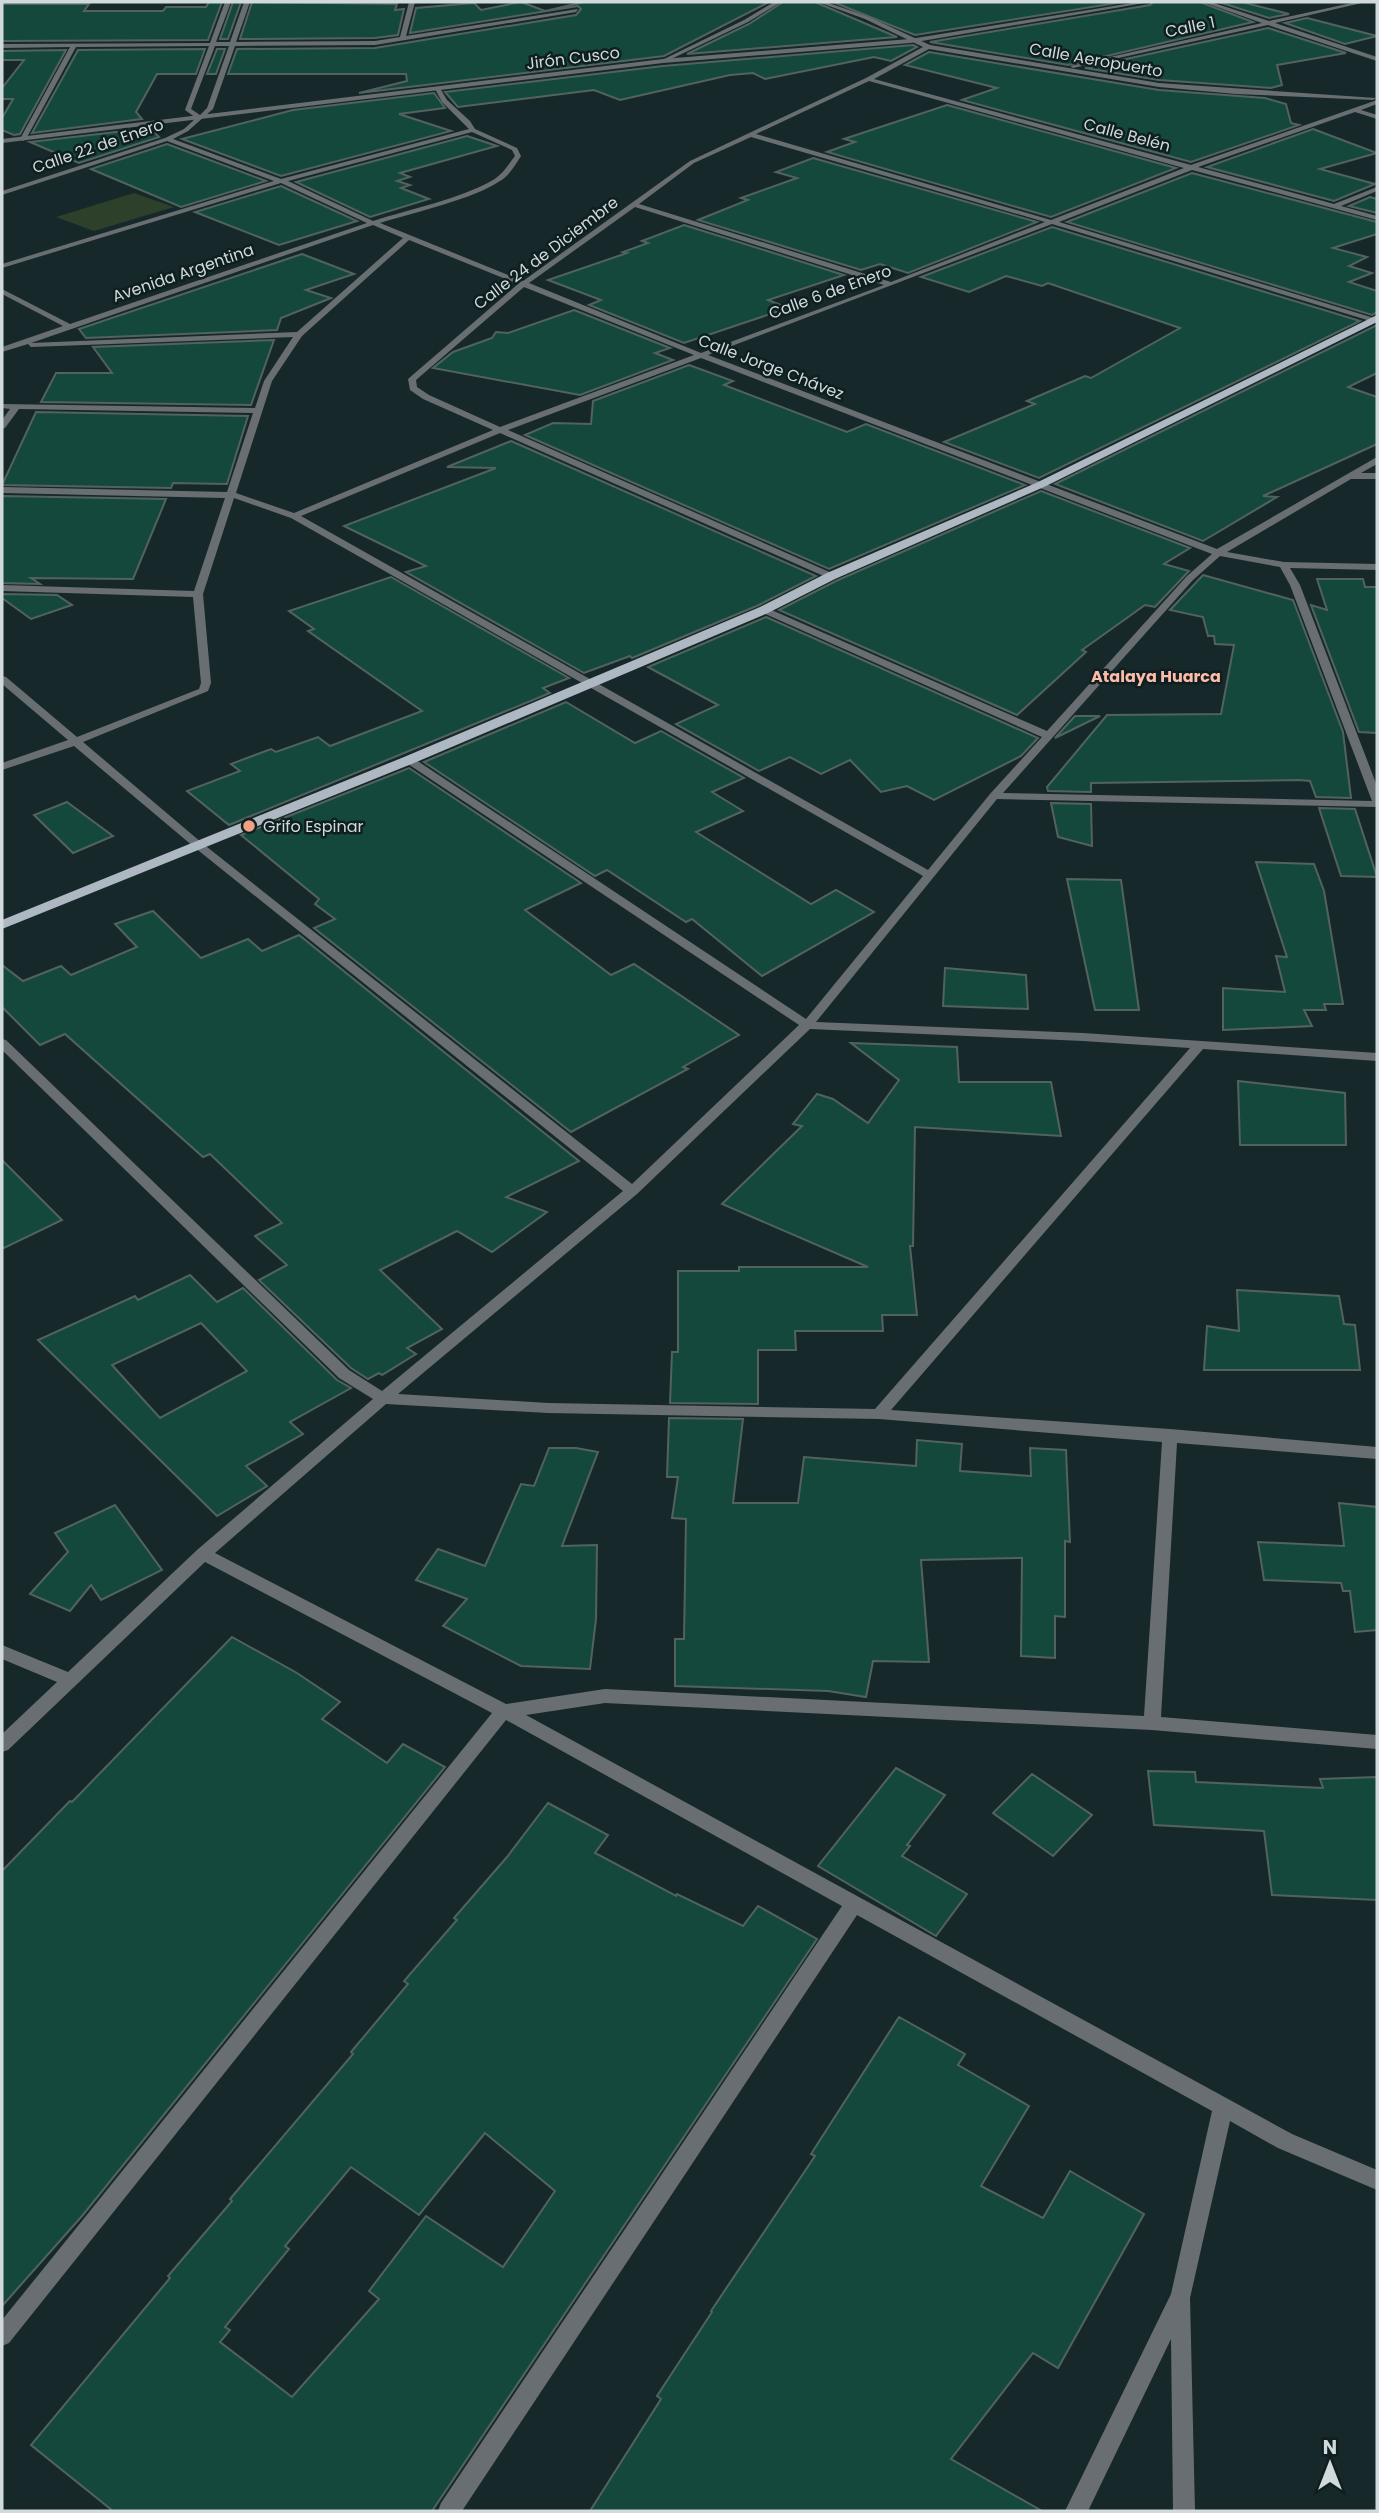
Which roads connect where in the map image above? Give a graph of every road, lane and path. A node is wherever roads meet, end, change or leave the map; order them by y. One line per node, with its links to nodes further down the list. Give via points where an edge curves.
1 (228, 2): 13 (street)
2 (247, 2): 14 (street)
3 (412, 2): 11 (street)
4 (778, 2): 19 (street)
5 (821, 2): 12 (street, Calle Aeropuerto, via 867,18)
6 (1147, 2): 12 (street, Jirón Cusco)
7 (1206, 2): 10 (street)
8 (1364, 3): 10 (street, Calle 1)
9 (563, 6): 11 (street, via 576,10)
10 (1274, 23): 18 (street); 20 (street, Calle 1)
11 (403, 37): 14 (street, via 375,43)
12 (910, 41): 17 (street, Calle Aeropuerto); 19 (street, Jirón Cusco)
13 (211, 45): 14 (street); 16 (street); 25 (street, via 188,110)
14 (231, 45): 25 (street, via 210,109)
15 (2, 46): 16 (street)
16 (74, 46): 29 (street)
17 (928, 47): 20 (street, Calle Aeropuerto); 21 (street, Calle 24 de Diciembre)
18 (1377, 59)
19 (663, 61): 22 (street, Jirón Cusco)
20 (1064, 68): 23 (street, Calle Aeropuerto, via 1158,85)
21 (868, 79): 28 (street, Calle 24 de Diciembre); 32 (street, Calle Belén)
22 (438, 89): 25 (street, Jirón Cusco); 27 (street)
23 (1377, 100): 24 (street, Calle 6 de Enero)
24 (1353, 110): 26 (street); 32 (street, Calle 6 de Enero)
25 (199, 117): 29 (street, Jirón Cusco); 30 (street, Calle 22 de Enero)
26 (1377, 117)
27 (473, 130): 33 (street); 39 (street, Avenida Argentina, via 515,149 518,156 508,171 468,193)
28 (748, 134): 36 (street, Calle 24 de Diciembre, via 692,162); 40 (street)
29 (23, 139): 31 (street, Jirón Cusco)
30 (167, 139): 33 (street, Calle Jorge Chávez); 35 (street, Calle 22 de Enero)
31 (2, 141)
32 (1192, 167): 37 (street, Calle Belén); 40 (street, Calle 6 de Enero)
33 (281, 181): 39 (street, Calle Jorge Chávez); 42 (street)
34 (1377, 188): 37 (street)
35 (2, 193)
36 (633, 204): 43 (street, Calle 24 de Diciembre); 44 (street)
37 (1335, 206): 38 (street, Calle Belén)
38 (1377, 218)
39 (373, 223): 41 (street, Calle Jorge Chávez); 47 (street, Avenida Argentina)
40 (1051, 223): 44 (street, Calle 6 de Enero); 46 (street)
41 (408, 237): 43 (street, Calle Jorge Chávez); 48 (street)
42 (2, 266)
43 (523, 284): 51 (street, Calle Jorge Chávez); 56 (street, Calle 24 de Diciembre, via 412,379 413,388 426,397)
44 (891, 285): 51 (street, Calle 6 de Enero)
45 (2, 291): 47 (street)
46 (1376, 319): 60 (main road)
47 (70, 327): 49 (street, Avenida Argentina)
48 (299, 334): 49 (street); 54 (street, via 268,382)
49 (18, 345): 50 (street, Avenida Argentina)
50 (2, 350)
51 (700, 355): 56 (street, Calle 6 de Enero); 60 (street, Calle Jorge Chávez)
52 (2, 406): 53 (street)
53 (16, 407): 54 (street); 55 (street)
54 (257, 411): 62 (street)
55 (2, 426)
56 (502, 429): 63 (street, Calle 6 de Enero); 67 (street)
57 (1377, 460): 58 (street)
58 (1347, 476): 59 (street); 64 (street)
59 (1377, 476)
60 (1040, 485): 64 (street, Calle Jorge Chávez); 67 (main road)
61 (2, 490): 62 (street)
62 (233, 495): 63 (street); 69 (street)
63 (294, 516): 72 (street)
64 (1218, 553): 65 (street, Calle Jorge Chávez); 73 (street)
65 (1284, 565): 66 (street, Calle Jorge Chávez); 78 (street)
66 (1377, 567)
67 (831, 576): 70 (main road)
68 (2, 588): 69 (street)
69 (198, 594): 74 (street, via 203,691)
70 (764, 610): 72 (main road); 73 (street)
71 (2, 679): 74 (street)
72 (593, 683): 75 (main road); 80 (street)
73 (1047, 735): 77 (street)
74 (74, 742): 76 (street); 79 (street)
75 (409, 760): 79 (main road); 82 (street)
76 (2, 767)
77 (994, 796): 78 (street); 80 (street)
78 (1377, 802)
79 (198, 845): 81 (main road); 86 (street)
80 (929, 875): 82 (street)
81 (2, 925)
82 (807, 1025): 84 (street); 86 (street)
83 (2, 1043): 87 (street, via 344,1374)
84 (1199, 1046): 85 (street); 88 (street)
85 (1377, 1057)
86 (632, 1191): 87 (street)
87 (383, 1398): 88 (street, via 548,1408); 91 (street)
88 (878, 1414): 89 (street)
89 (1170, 1435): 90 (street); 95 (street)
90 (1377, 1453)
91 (203, 1553): 93 (street); 94 (street)
92 (2, 1652): 93 (street)
93 (70, 1680): 97 (street)
94 (504, 1712): 95 (street, via 605,1696); 98 (street); 102 (street)
95 (1152, 1723): 96 (street)
96 (1377, 1742)
97 (2, 1745)
98 (854, 1904): 99 (street); 103 (street)
99 (1223, 2107): 100 (street, via 1285,2141); 101 (street)
100 (1377, 2180)
101 (1181, 2296): 104 (street); 105 (street)
102 (2, 2336)
103 (449, 2511)
104 (1076, 2511)
105 (1184, 2511)

